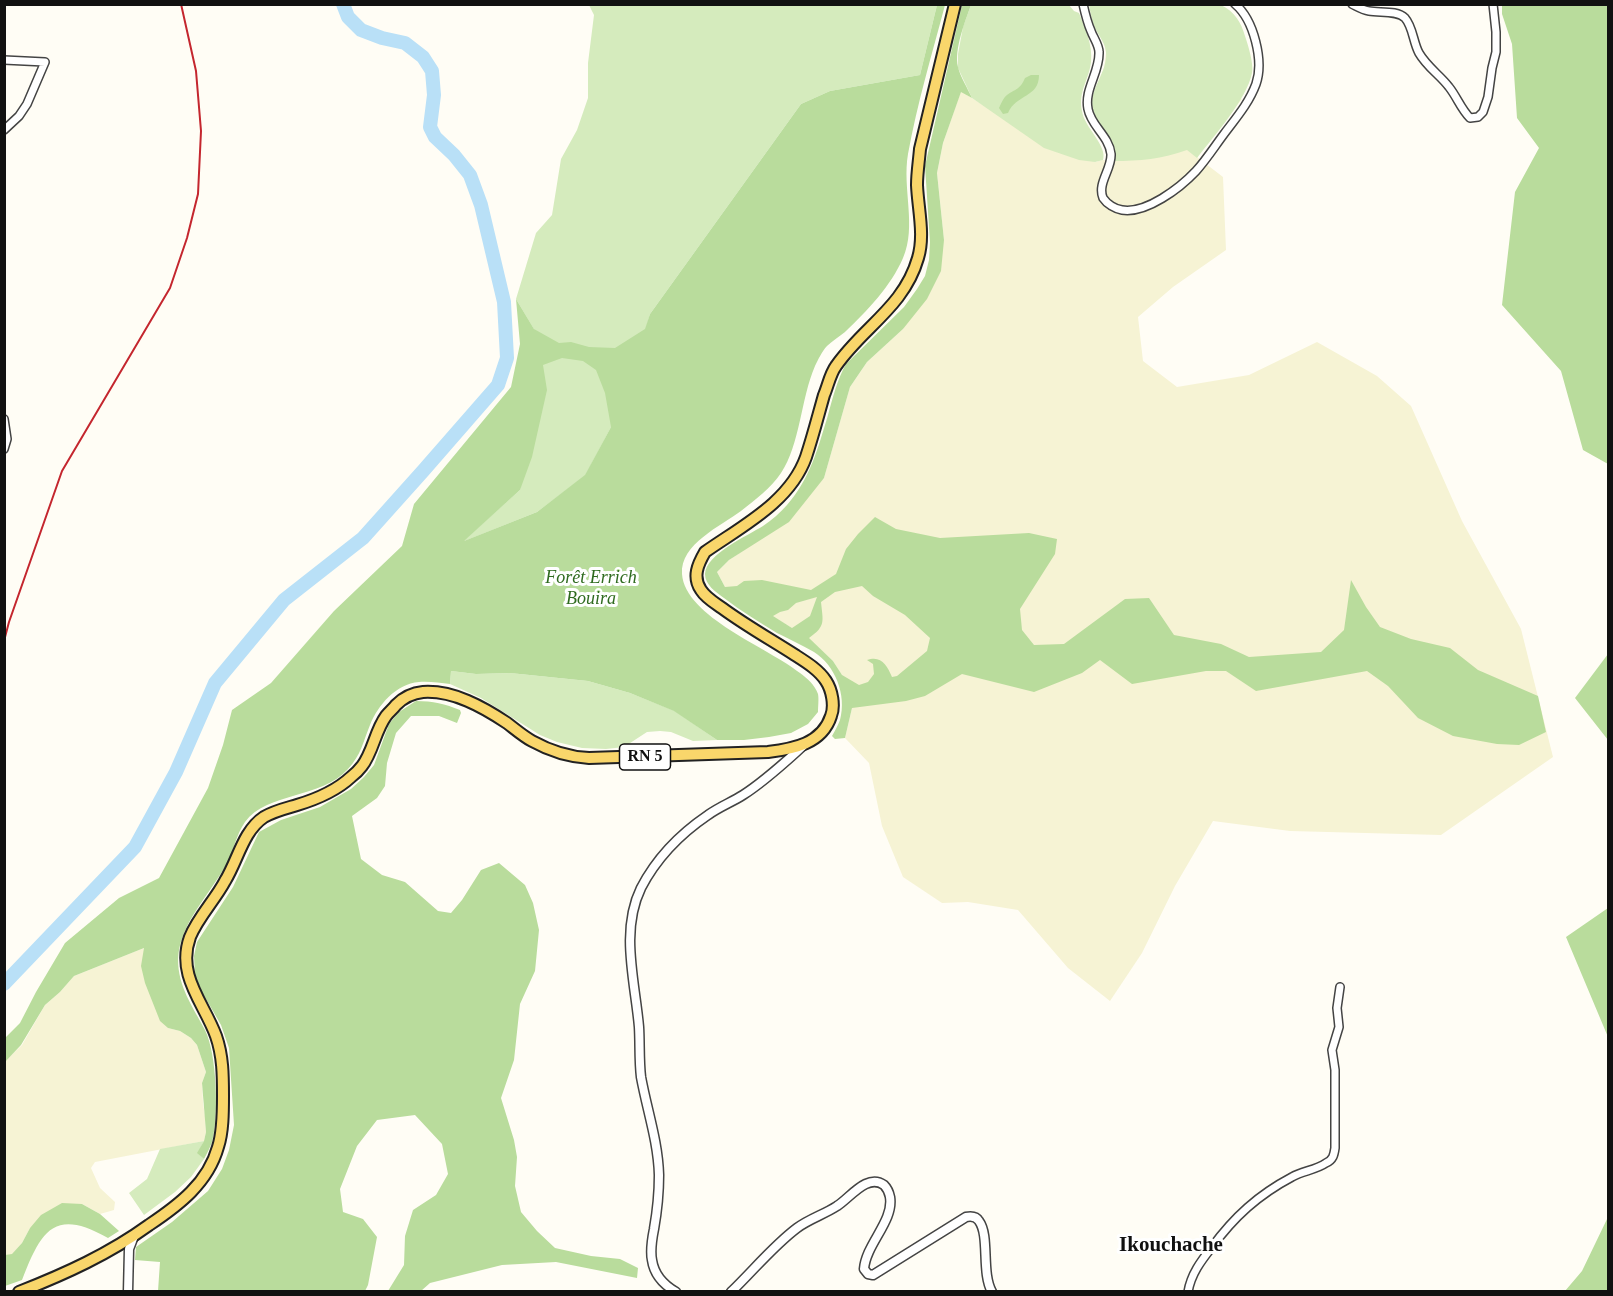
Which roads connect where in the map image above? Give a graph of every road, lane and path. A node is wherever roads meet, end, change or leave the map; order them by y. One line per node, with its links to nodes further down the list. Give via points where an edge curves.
1 (955, 4): 11 (main road, RN 5, via 920,149 917,186 921,234 919,256 911,276 899,297 833,369 805,459 791,483 777,500 705,552 698,563 700,589 708,597 812,666 826,681 832,697 830,721 826,729)
2 (1083, 4): 3 (street, via 1099,50 1087,107 1111,153 1101,189 1110,205 1130,211 1167,195 1196,171 1245,107 1257,83 1259,64 1255,38)
3 (1235, 4)
4 (1352, 4): 5 (street, via 1404,17 1422,58 1449,86 1470,117 1483,112 1488,97 1496,52)
5 (1493, 4)
6 (4, 60): 7 (street, via 45,62 27,104)
7 (4, 130)
8 (4, 419): 9 (street)
9 (6, 440): 10 (street)
10 (4, 449)
11 (806, 744): 13 (main road, RN 5, via 768,752 570,757 531,740 460,698 418,692 402,699 385,717 362,767 346,782 324,795 266,816 254,825 225,882 190,937 186,970 220,1047 223,1103 219,1147 198,1185 181,1203); 16 (street, via 760,783 707,815 670,847 653,868 633,908 630,956 641,1077 659,1176 652,1261 657,1275)
12 (1340, 987): 19 (street, via 1339,1027 1332,1050 1333,1157 1252,1202 1228,1225 1201,1262)
13 (134, 1236): 14 (main road, RN 5, via 72,1270); 15 (street, via 129,1249)
14 (19, 1292)
15 (128, 1292)
16 (676, 1292)
17 (731, 1292): 18 (street, via 799,1227 874,1181 886,1187 891,1200 889,1213 865,1258 864,1269 868,1274 873,1275 973,1216 980,1223)
18 (992, 1292)
19 (1188, 1292)

